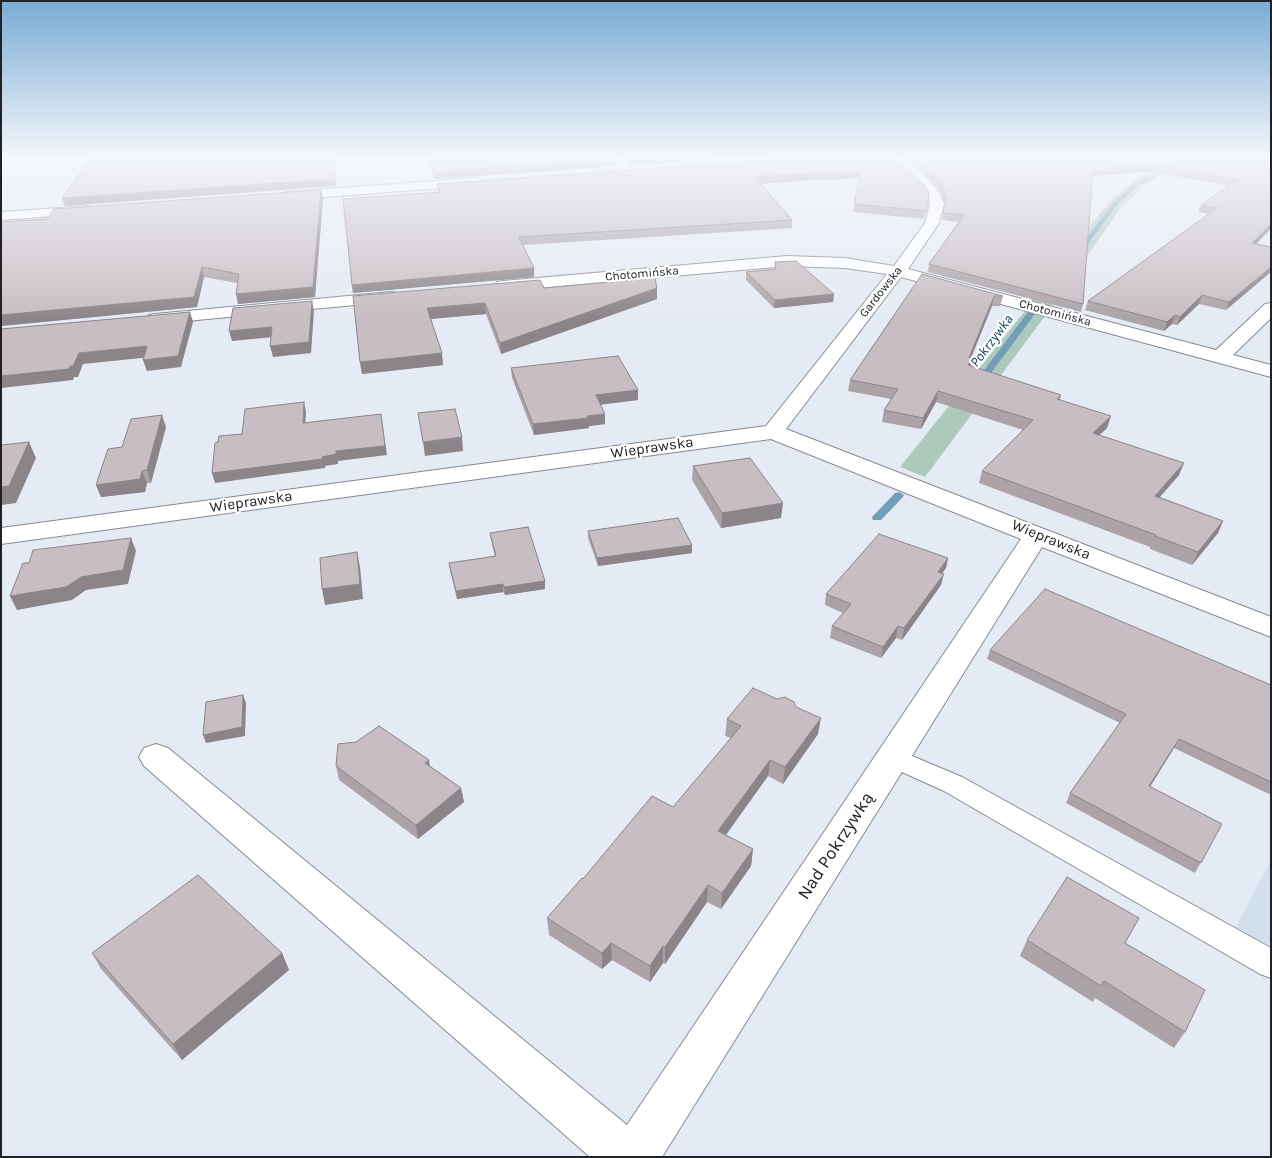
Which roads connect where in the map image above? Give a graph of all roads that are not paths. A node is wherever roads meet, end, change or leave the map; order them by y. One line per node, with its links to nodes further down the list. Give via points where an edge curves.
1 (70, 211): 3 (street)
2 (935, 211): 4 (street, Gardowska, via 924,237)
3 (1, 216)
4 (898, 271): 5 (street, Chotomińska, via 845,263 787,261); 9 (street, Chotomińska); 11 (street, Gardowska)
5 (484, 288)
6 (406, 295): 8 (street)
7 (1271, 308): 9 (street)
8 (140, 320)
9 (1220, 357): 10 (street, Chotomińska)
10 (1271, 370)
11 (773, 432): 12 (street, Wieprawska); 13 (street, Wieprawska)
12 (1037, 535): 14 (street, Wieprawska); 16 (street, Nad Pokrzywką)
13 (1, 536)
14 (1271, 628)
15 (156, 757): 18 (street)
16 (894, 757): 17 (lane, via 953,784); 19 (street, Nad Pokrzywką)
17 (1271, 964)
18 (627, 1157)
19 (634, 1157)

